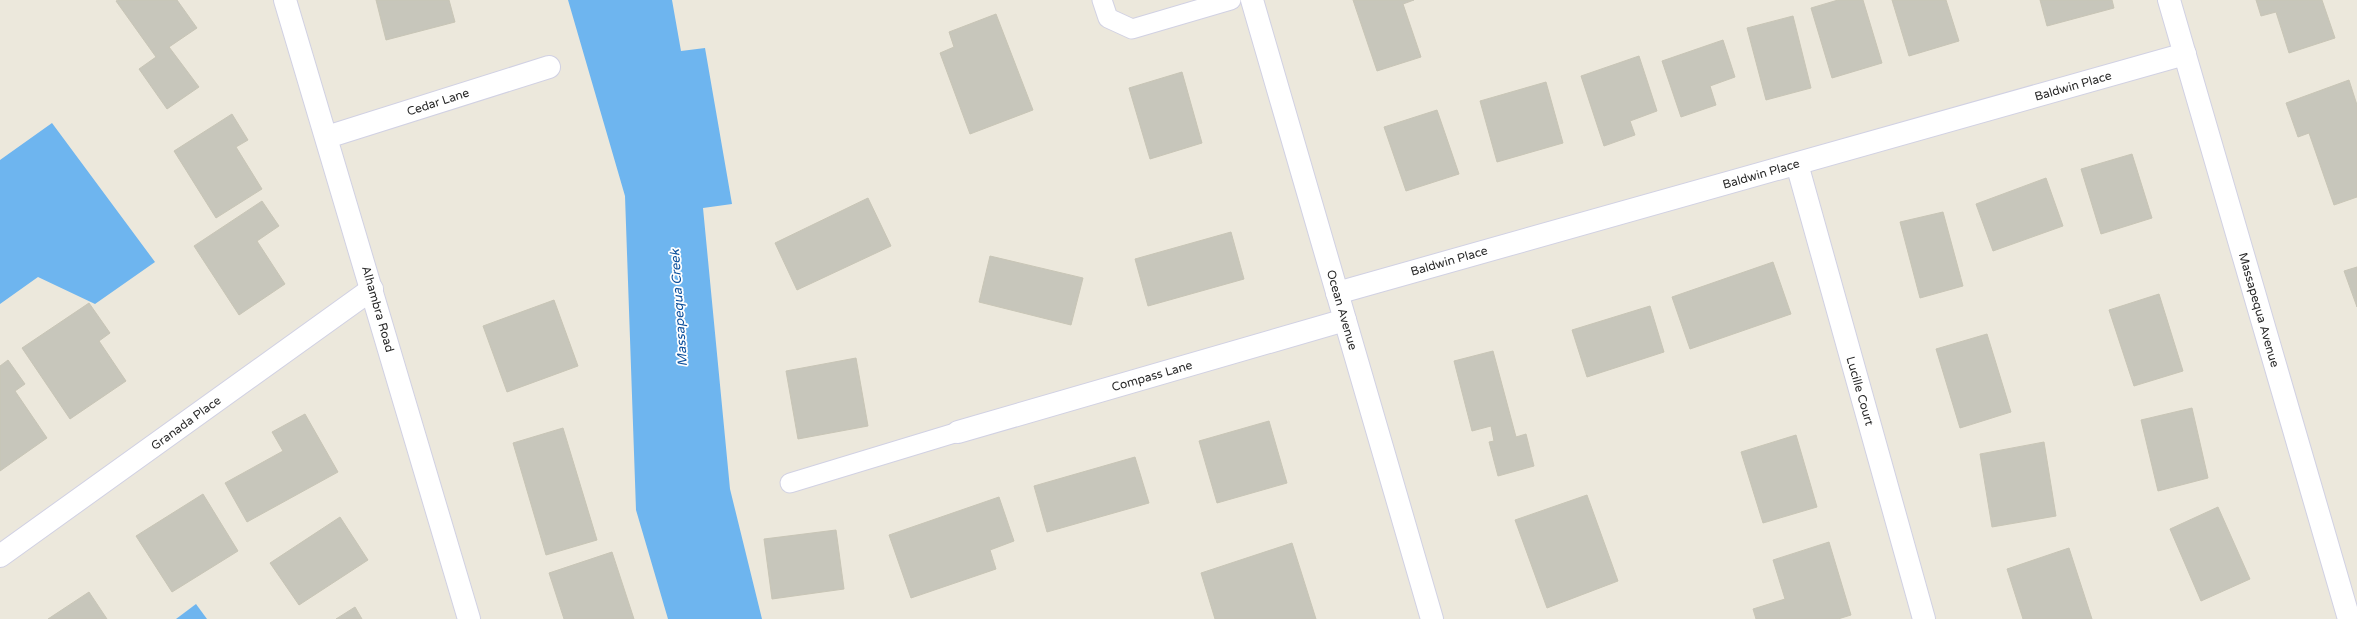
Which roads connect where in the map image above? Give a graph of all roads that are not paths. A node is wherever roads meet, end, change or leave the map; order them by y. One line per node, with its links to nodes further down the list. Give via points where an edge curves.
1 (272, 0): 7 (street)
2 (285, 0): 7 (street, Alhambra Road)
3 (1102, 0): 4 (lane, via 1108,18 1132,29)
4 (1231, 0)
5 (1252, 0): 13 (street, Ocean Avenue)
6 (2169, 0): 8 (street, Massapequa Avenue)
7 (296, 33): 10 (street, Alhambra Road)
8 (2185, 54): 11 (street, Baldwin Place); 21 (street, Massapequa Avenue)
9 (549, 67): 10 (street, Cedar Lane)
10 (327, 137): 12 (street, Alhambra Road)
11 (1797, 164): 13 (street, Baldwin Place); 20 (street, Lucille Court)
12 (372, 289): 17 (street, Granada Place); 18 (street, Alhambra Road)
13 (1337, 293): 14 (street, Ocean Avenue)
14 (1345, 320): 15 (street, Compass Lane); 19 (street, Ocean Avenue)
15 (958, 432): 16 (lane)
16 (790, 483)
17 (0, 556)
18 (469, 619)
19 (1432, 619)
20 (1924, 619)
21 (2349, 619)

